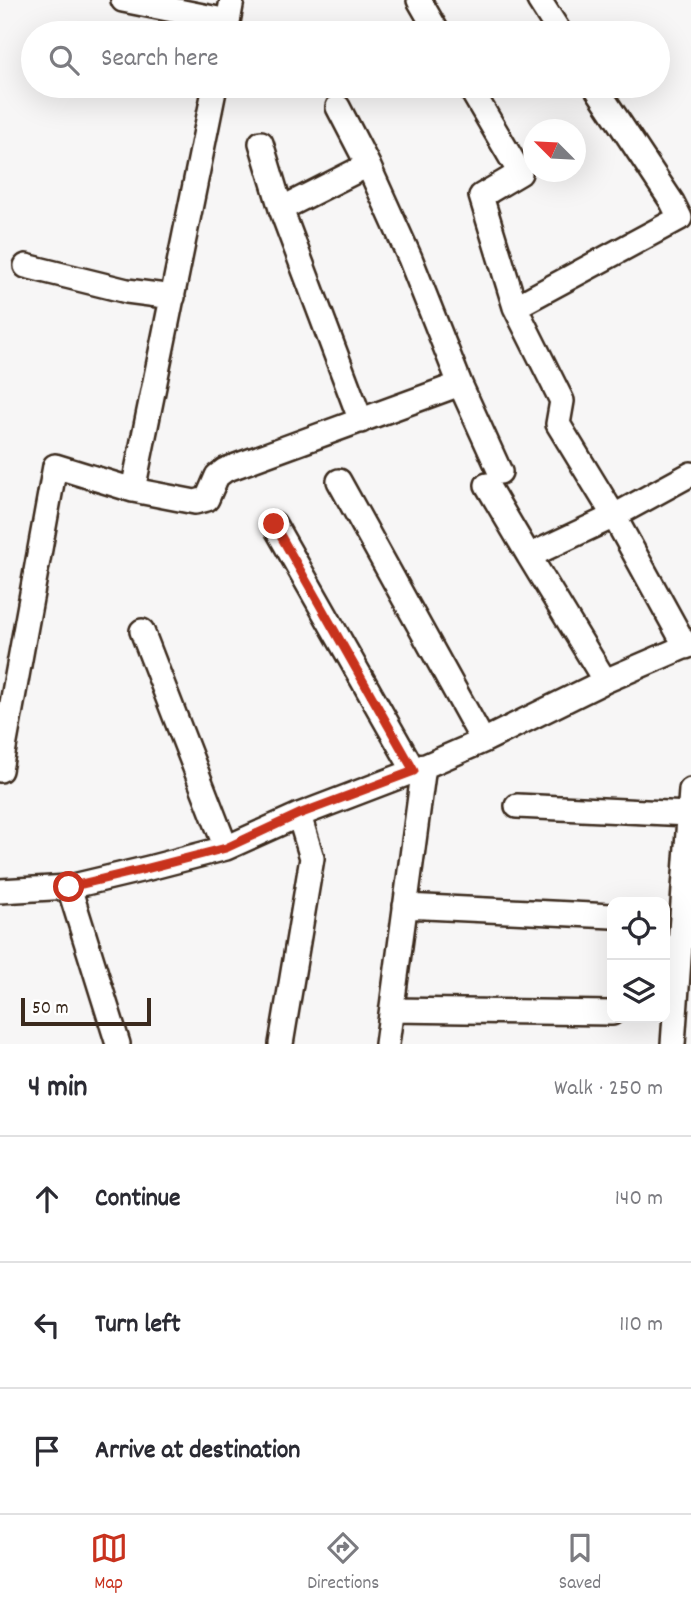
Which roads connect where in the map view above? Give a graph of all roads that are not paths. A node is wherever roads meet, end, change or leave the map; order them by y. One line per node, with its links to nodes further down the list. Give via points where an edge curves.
1 (123, 0): 4 (street)
2 (419, 0): 5 (street)
3 (539, 0): 6 (street)
4 (229, 18)
5 (431, 21)
6 (552, 21)
7 (213, 98): 16 (street)
8 (476, 98): 17 (street, via 520,173 481,196)
9 (603, 98): 14 (street)
10 (338, 107): 12 (street)
11 (261, 143): 13 (street)
12 (368, 165): 13 (street); 18 (street)
13 (281, 209): 19 (street)
14 (686, 227): 17 (street)
15 (26, 266): 16 (street, via 127,292)
16 (173, 297): 22 (street)
17 (515, 307): 23 (street, via 562,401 558,425)
18 (460, 384): 19 (street); 25 (street)
19 (361, 421): 22 (street, via 225,470 217,476 207,499 195,502)
20 (691, 474): 23 (street)
21 (339, 481): 29 (street)
22 (133, 490): 31 (street, via 55,466)
23 (614, 516): 25 (street); 27 (street)
24 (274, 524): 30 (street)
25 (529, 556): 28 (street)
26 (142, 631): 36 (street)
27 (688, 645): 28 (street)
28 (604, 681): 29 (street)
29 (483, 741): 30 (street)
30 (419, 769): 34 (street); 39 (street)
31 (0, 770)
32 (691, 790): 35 (street)
33 (517, 806): 35 (street)
34 (299, 814): 36 (street); 46 (street, via 312,858)
35 (689, 814): 41 (street)
36 (226, 848): 37 (street)
37 (69, 887): 38 (street); 45 (street)
38 (0, 891)
39 (405, 906): 40 (street); 42 (street)
40 (607, 916)
41 (673, 919): 44 (street)
42 (392, 1010): 43 (street); 47 (street)
43 (607, 1013)
44 (670, 1014): 48 (street)
45 (118, 1044)
46 (281, 1044)
47 (387, 1044)
48 (673, 1044)

